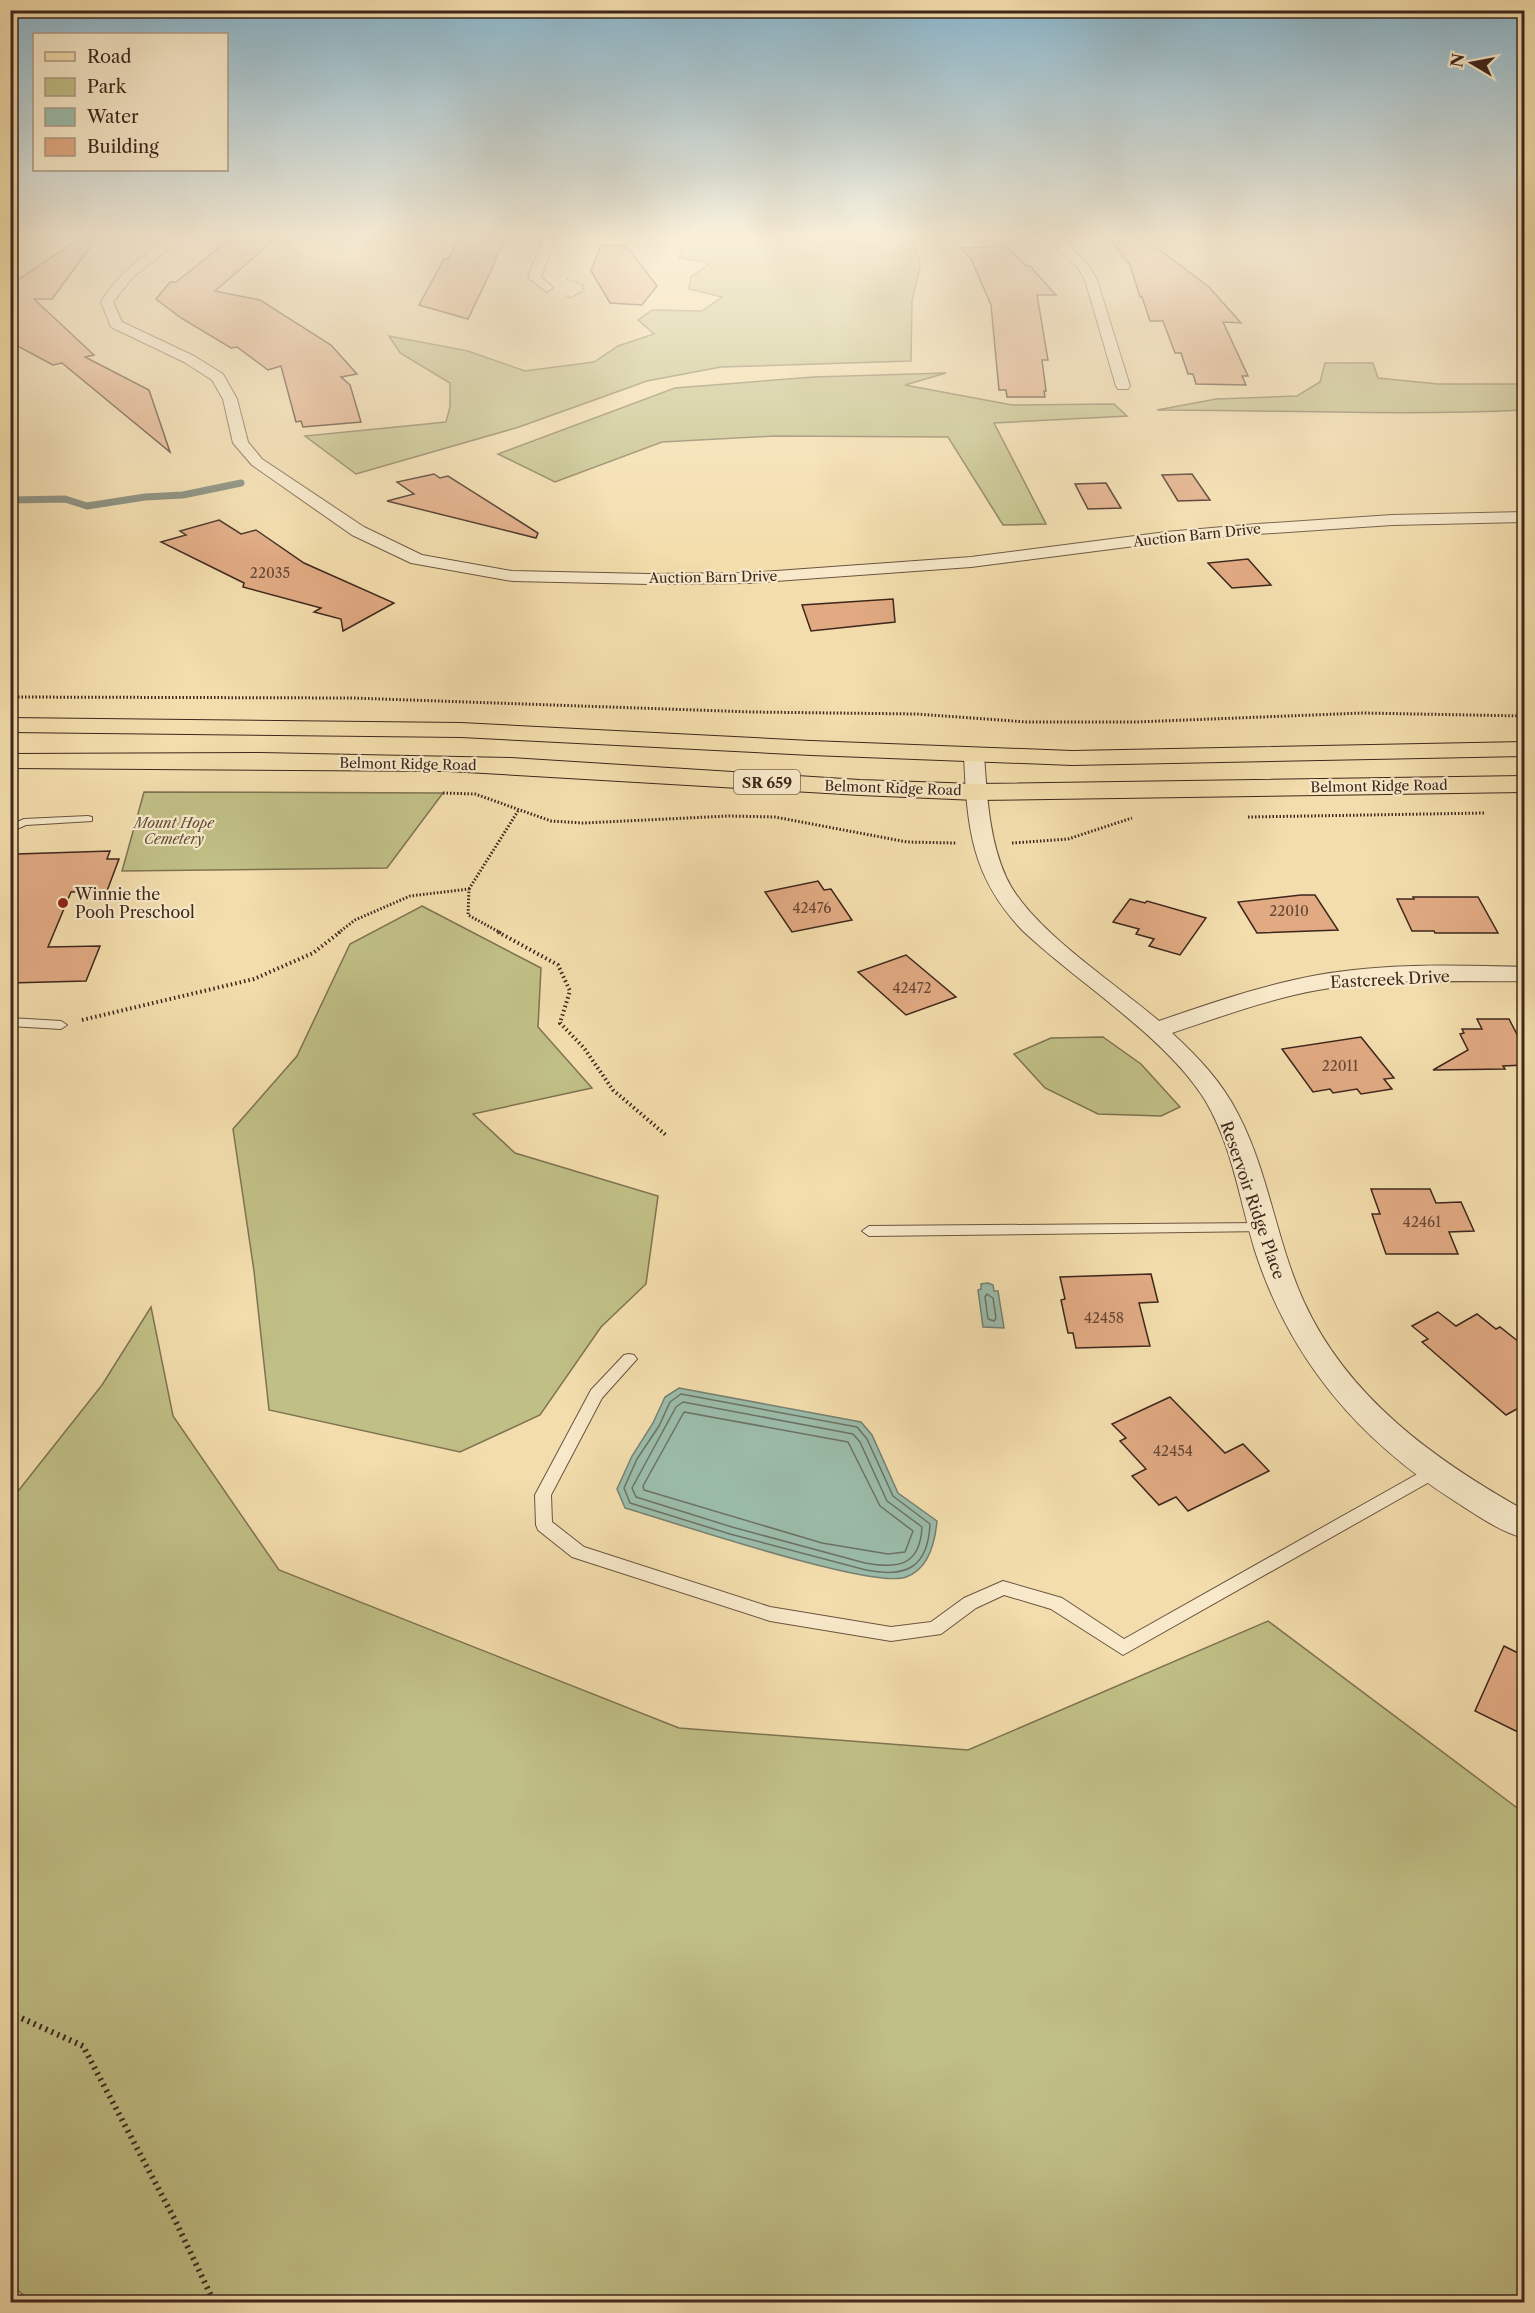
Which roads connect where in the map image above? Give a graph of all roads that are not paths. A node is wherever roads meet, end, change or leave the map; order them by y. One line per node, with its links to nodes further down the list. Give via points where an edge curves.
1 (162, 346): 4 (street, Auction Barn Drive, via 218,377 230,399 240,443 257,462 358,531 417,559 513,576 749,578 972,562 1257,529 1392,520)
2 (1111, 346): 3 (street)
3 (1123, 386)
4 (1524, 518)
5 (10, 725): 7 (main road, SR 659, via 461,730)
6 (1524, 749): 7 (main road, SR 659, via 1072,758)
7 (974, 755): 10 (street, Reservoir Ridge Place)
8 (10, 761): 10 (main road, Belmont Ridge Road / SR 659, via 512,766)
9 (1524, 784): 10 (main road, Belmont Ridge Road / SR 659)
10 (976, 792): 16 (street, Reservoir Ridge Place, via 988,862 1014,908)
11 (88, 819): 12 (lane, via 24,822)
12 (10, 829)
13 (1524, 974): 16 (street, Eastcreek Drive, via 1398,975 1338,980 1291,988)
14 (10, 1022): 15 (lane)
15 (61, 1025)
16 (1155, 1032): 17 (street, Reservoir Ridge Place, via 1191,1066 1215,1098 1233,1132)
17 (1262, 1228): 18 (lane); 20 (street, Reservoir Ridge Place, via 1294,1317 1333,1377 1376,1426)
18 (868, 1231)
19 (629, 1359): 20 (lane, via 596,1394 543,1495 544,1525 578,1552 770,1614 891,1634 935,1629 970,1603 1003,1588 1056,1603 1123,1648)
20 (1434, 1472): 21 (street, Reservoir Ridge Place)
21 (1524, 1525)

